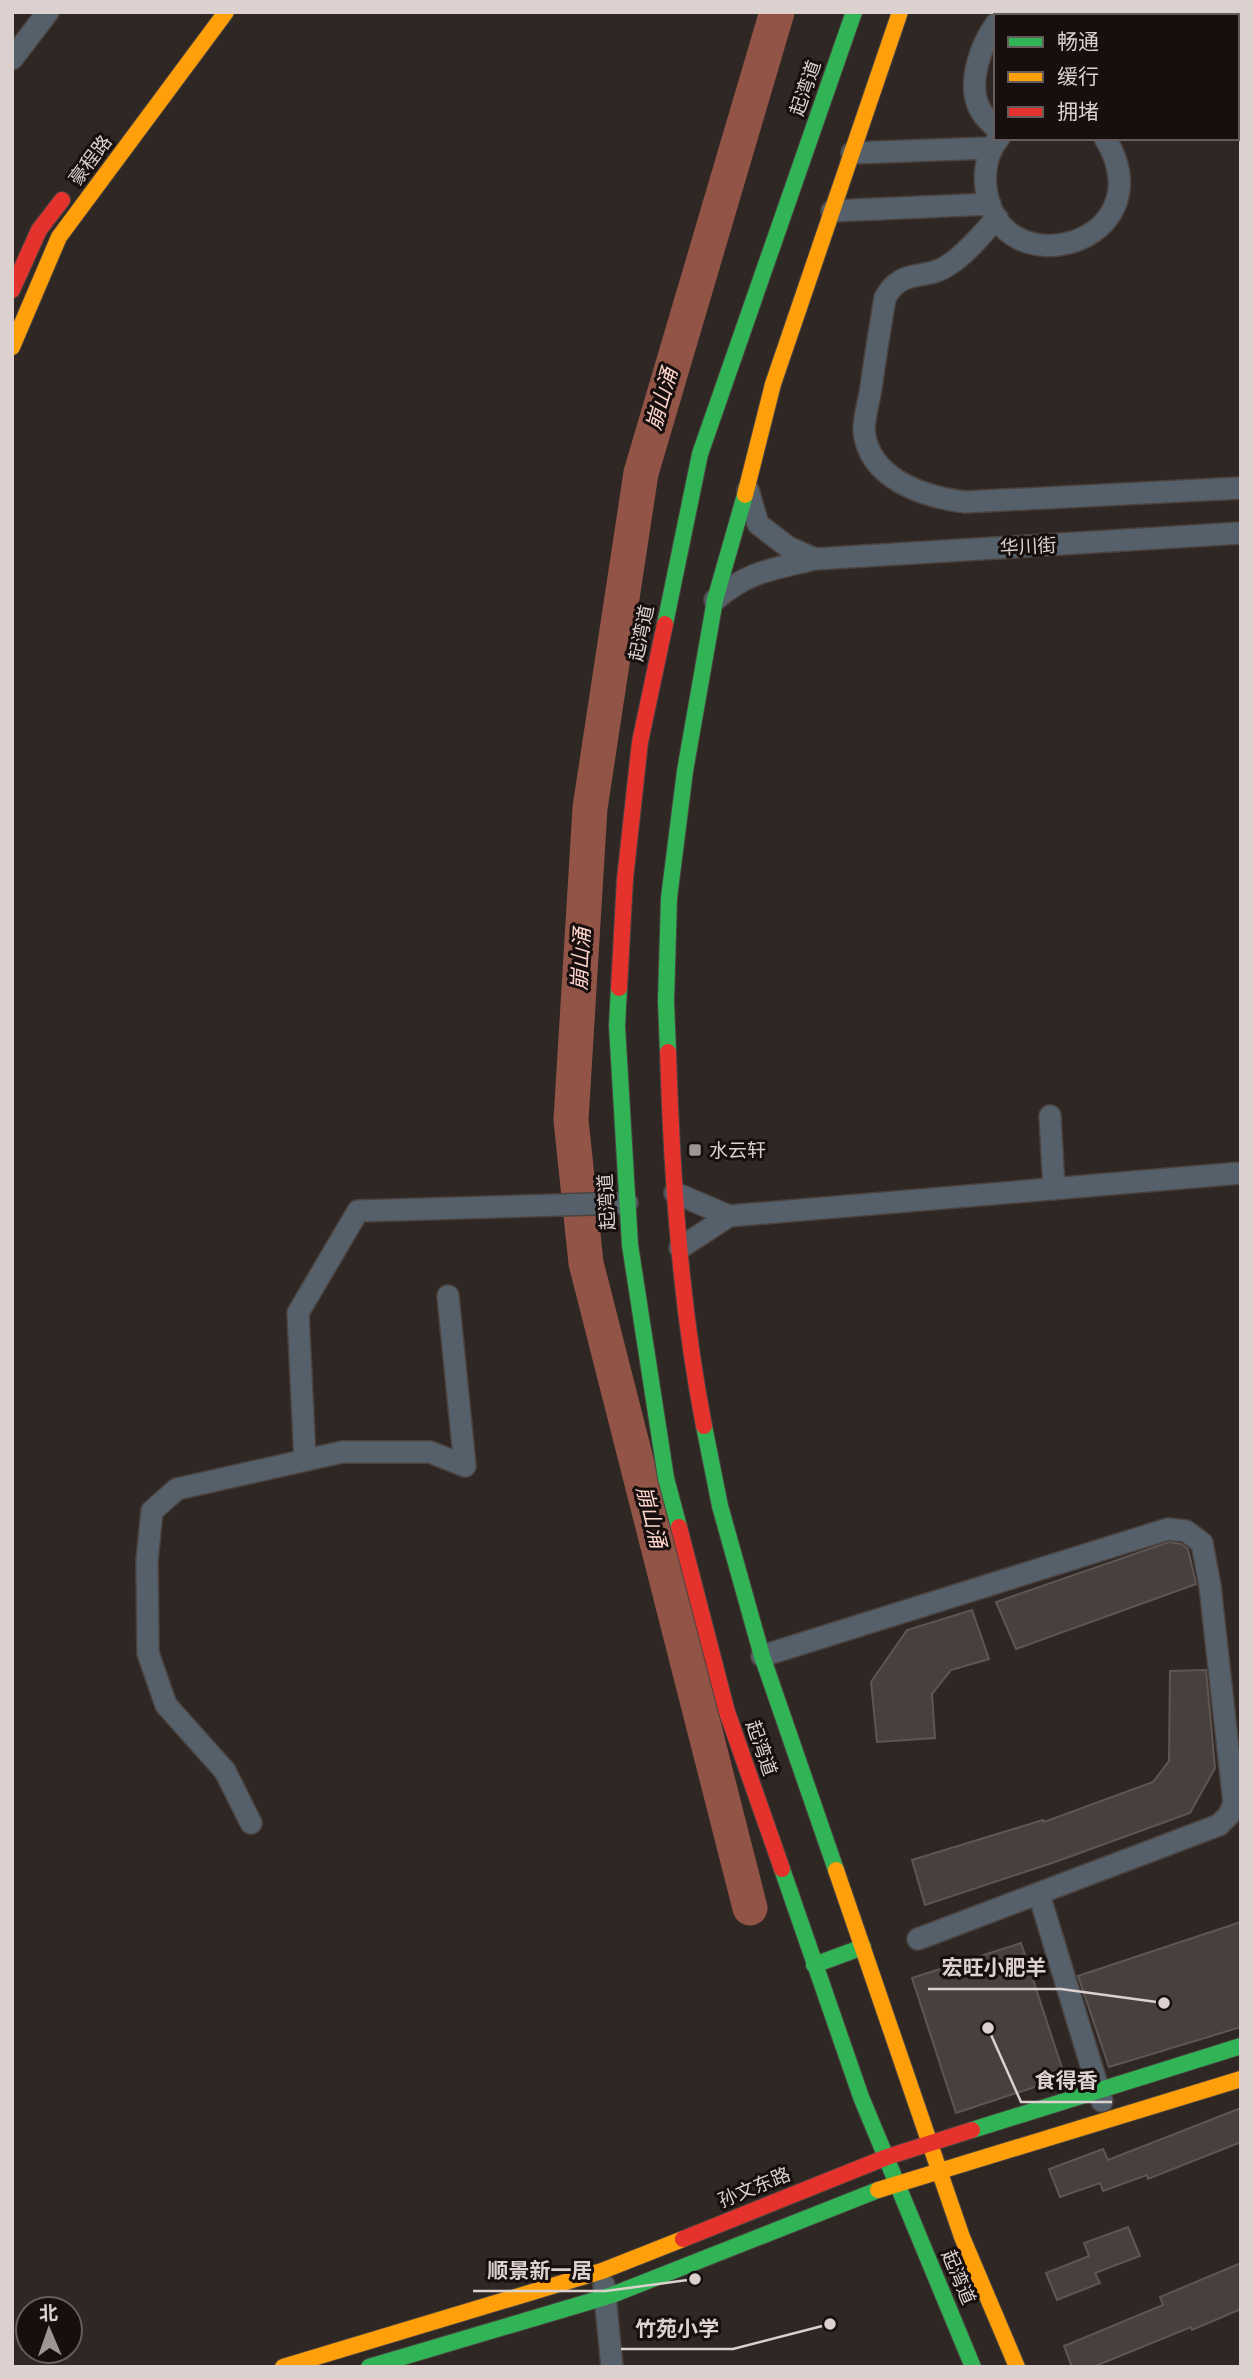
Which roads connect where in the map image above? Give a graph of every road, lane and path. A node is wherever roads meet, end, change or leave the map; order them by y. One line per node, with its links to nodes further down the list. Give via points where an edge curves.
1 (48, 12): 6 (street)
2 (226, 12): 16 (main road, 豪程路, via 59,237)
3 (854, 12): 26 (main road, 起湾道, via 699,454 640,742 625,879 617,1026)
4 (900, 12): 11 (main road, 起湾道)
5 (994, 27): 7 (street, via 987,36 975,83 976,100)
6 (12, 59)
7 (994, 136)
8 (994, 138): 11 (street)
9 (994, 140): 14 (street, via 985,176)
10 (1106, 140): 14 (street, via 1120,177 1118,198 1093,233 1074,244 1031,244 1012,233)
11 (852, 153): 13 (main road, 起湾道)
12 (72, 186): 15 (main road, 豪程路, via 39,230)
13 (832, 211): 14 (street); 17 (main road, 起湾道, via 773,384)
14 (993, 211): 18 (street, via 973,244 948,266 904,277 885,298 864,430 872,456 887,474 922,492 965,502)
15 (12, 290)
16 (12, 346)
17 (747, 487): 20 (street, 华川街, via 758,524 788,547); 21 (main road, 起湾道)
18 (1241, 488)
19 (1241, 533): 20 (street, 华川街)
20 (815, 559): 21 (street, 华川街, via 754,575)
21 (715, 600): 25 (main road, 起湾道, via 669,898 666,1001)
22 (1050, 1116): 24 (street)
23 (1238, 1179): 24 (street)
24 (1054, 1189): 27 (street)
25 (675, 1193): 27 (street); 28 (main road, 起湾道)
26 (627, 1203): 30 (street, via 358,1211 298,1313); 36 (main road, 起湾道, via 666,1478 727,1712)
27 (729, 1216): 28 (street)
28 (680, 1248): 31 (main road, 起湾道, via 696,1383 720,1506)
29 (448, 1296): 30 (street, via 466,1466 430,1452 342,1452)
30 (305, 1460): 32 (street, via 177,1489 152,1511 147,1560 148,1653 166,1705 225,1771)
31 (762, 1656): 33 (street, via 1168,1529 1186,1531 1202,1543 1234,1804 1229,1815 1219,1825); 35 (main road, 起湾道)
32 (251, 1823)
33 (1038, 1894): 34 (street); 39 (street)
34 (918, 1939)
35 (863, 1947): 36 (main road); 41 (main road, 起湾道)
36 (814, 1965): 42 (main road, 起湾道)
37 (1241, 2046): 39 (main road, 孙文东路)
38 (1241, 2079): 40 (main road)
39 (1098, 2090): 40 (street); 41 (main road, 孙文东路)
40 (1107, 2120): 43 (main road)
41 (929, 2142): 42 (main road, 孙文东路); 43 (main road, 起湾道)
42 (887, 2157): 44 (main road, 起湾道); 45 (main road, 孙文东路)
43 (939, 2171): 44 (main road); 51 (main road, 起湾道, via 961,2237)
44 (897, 2183): 46 (main road); 50 (main road, 起湾道)
45 (602, 2271): 46 (street); 47 (main road, 孙文东路)
46 (606, 2296): 48 (main road); 49 (street)
47 (283, 2367)
48 (369, 2367)
49 (611, 2367)
50 (973, 2367)
51 (1017, 2367)

